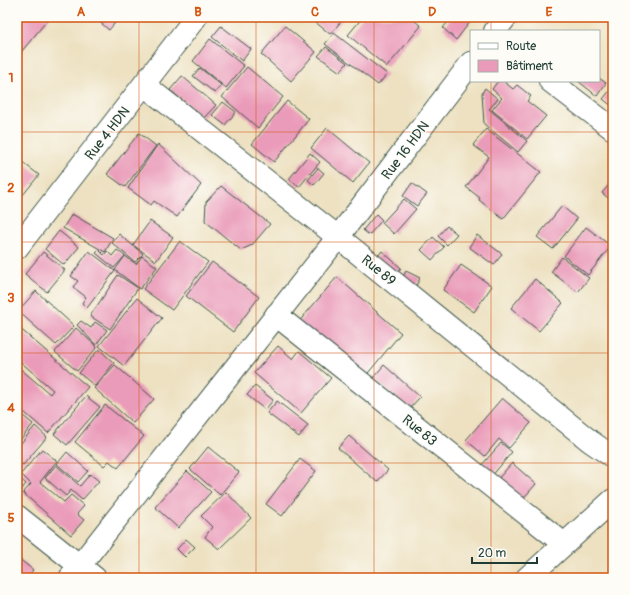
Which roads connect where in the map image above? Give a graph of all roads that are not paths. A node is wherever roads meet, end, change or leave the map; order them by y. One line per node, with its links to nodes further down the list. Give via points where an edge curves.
1 (196, 17): 6 (street, Rue 4 HDN)
2 (506, 17): 3 (street)
3 (496, 30)
4 (470, 64): 8 (street, Rue 16 HDN)
5 (551, 82): 7 (street)
6 (144, 84): 8 (street, Rue 89); 9 (street, Rue 4 HDN)
7 (613, 129)
8 (338, 237): 10 (street, Rue 16 HDN); 11 (street, Rue 89)
9 (17, 248)
10 (276, 315): 14 (street, Rue 83); 15 (street, Rue 16 HDN)
11 (613, 457)
12 (613, 500): 14 (street)
13 (17, 516): 15 (street)
14 (564, 544): 16 (street)
15 (82, 574)
16 (527, 578)

